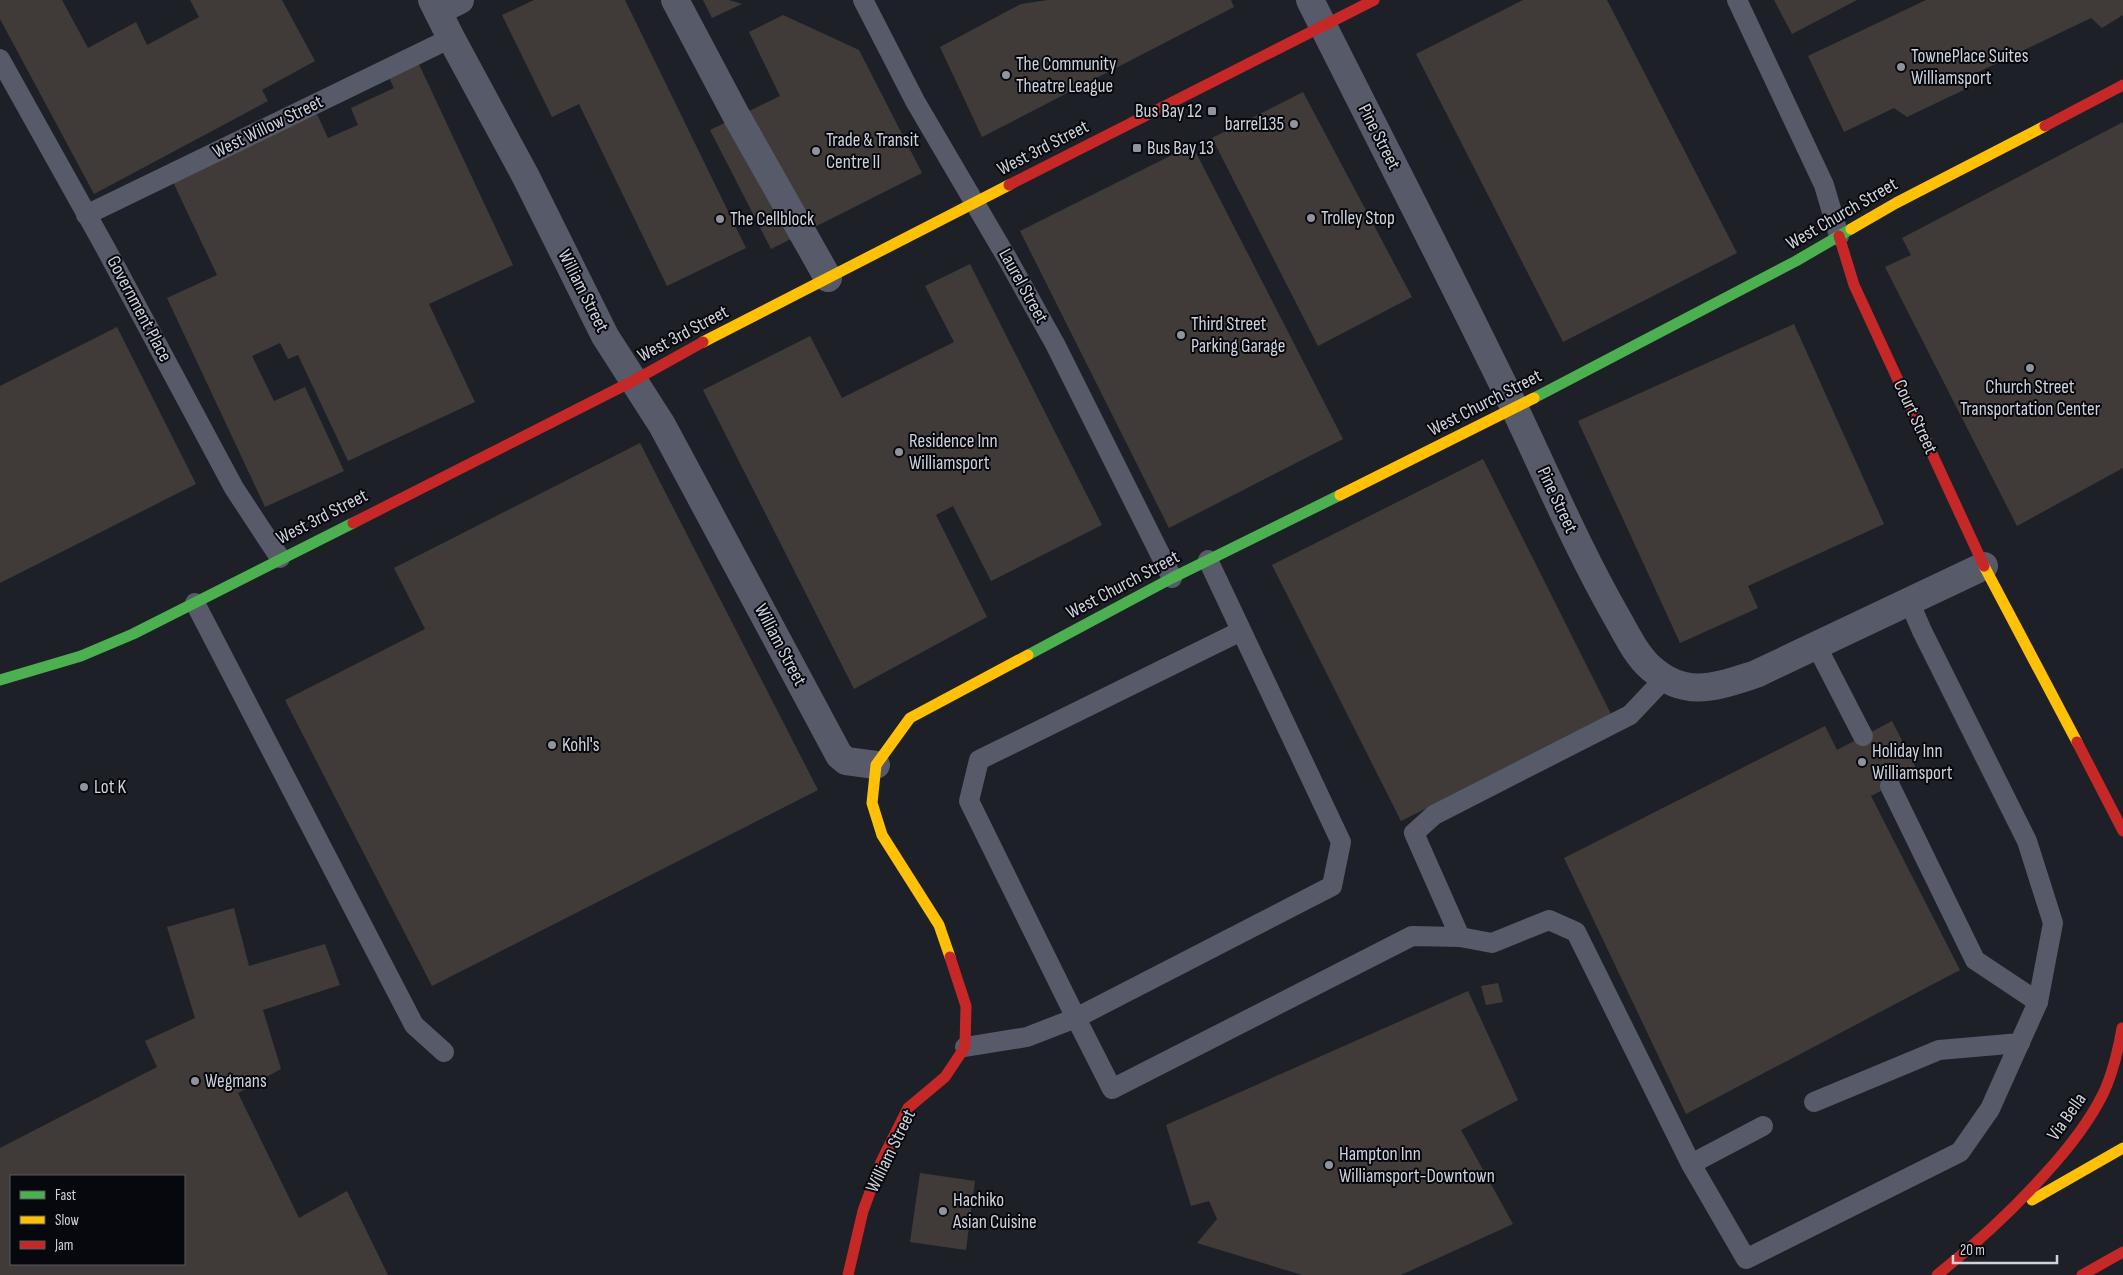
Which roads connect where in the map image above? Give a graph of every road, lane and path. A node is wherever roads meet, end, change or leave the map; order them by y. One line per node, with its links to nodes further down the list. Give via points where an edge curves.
1 (675, 0): 14 (street)
2 (863, 0): 11 (lane, Laurel Street, via 914,101)
3 (1310, 0): 7 (street, Pine Street)
4 (1374, 0): 7 (main road, West 3rd Street)
5 (1737, 0): 13 (lane, Court Street, via 1824,185)
6 (443, 4): 8 (street, William Street)
7 (1323, 26): 11 (main road, West 3rd Street); 16 (street, Pine Street)
8 (451, 38): 12 (lane, West Willow Street); 15 (street, William Street, via 526,177 605,336)
9 (0, 59): 12 (lane, Government Place)
10 (2123, 85): 13 (main road, West Church Street, via 1896,203)
11 (974, 202): 14 (main road, West 3rd Street); 20 (lane, Laurel Street, via 1055,344)
12 (86, 215): 17 (lane, Government Place, via 234,488)
13 (1840, 236): 16 (main road, West Church Street); 19 (main road, Court Street, via 1854,285)
14 (828, 278): 15 (main road, West 3rd Street)
15 (633, 380): 17 (main road, West 3rd Street); 28 (street, William Street, via 662,425 839,755 846,761)
16 (1515, 409): 18 (main road, West Church Street); 25 (street, Pine Street, via 1594,577 1632,644 1649,667)
17 (280, 558): 22 (main road, West 3rd Street)
18 (1208, 560): 20 (main road, West Church Street); 23 (lane)
19 (1984, 566): 21 (street, Pine Street); 30 (main road, Court Street)
20 (1172, 578): 28 (main road, West Church Street, via 910,718)
21 (1909, 601): 24 (street, Pine Street); 33 (lane, via 2030,850 2053,923)
22 (195, 602): 26 (main road, West 3rd Street, via 81,656); 38 (lane, via 414,1025)
23 (1241, 631): 34 (lane, via 1341,842 1332,886); 34 (lane, via 979,760 969,801)
24 (1816, 645): 25 (street, Pine Street, via 1756,674 1716,686 1689,688); 27 (lane)
25 (1665, 678): 32 (lane, via 1630,714 1434,815 1414,832)
26 (0, 680)
27 (1863, 736)
28 (876, 765): 37 (main road, via 872,803 882,835 939,925 966,1006)
29 (1890, 786): 33 (lane, via 1975,960)
30 (2121, 827): 31 (main road, Court Street)
31 (2123, 837)
32 (1460, 937): 34 (lane, via 1412,936 1112,1089); 43 (lane, via 1492,943 1550,920 1576,932)
33 (2038, 1002): 36 (lane)
34 (1076, 1018): 37 (lane, via 1027,1037)
35 (2123, 1027): 39 (main road); 44 (main road, Via Bella, via 2111,1075 2093,1113 2071,1145)
36 (2020, 1043): 40 (lane, via 1939,1050); 43 (lane, via 1990,1109 1960,1152 1746,1259)
37 (966, 1046): 46 (main road, William Street, via 945,1077 908,1108 862,1210)
38 (444, 1052)
39 (2123, 1061)
40 (1814, 1102)
41 (1763, 1126): 43 (lane)
42 (2123, 1148): 44 (main road, Via Bella)
43 (1691, 1164)
44 (2013, 1210): 47 (main road, Via Bella)
45 (2123, 1252): 48 (main road)
46 (848, 1275)
47 (1937, 1275)
48 (2082, 1275)

